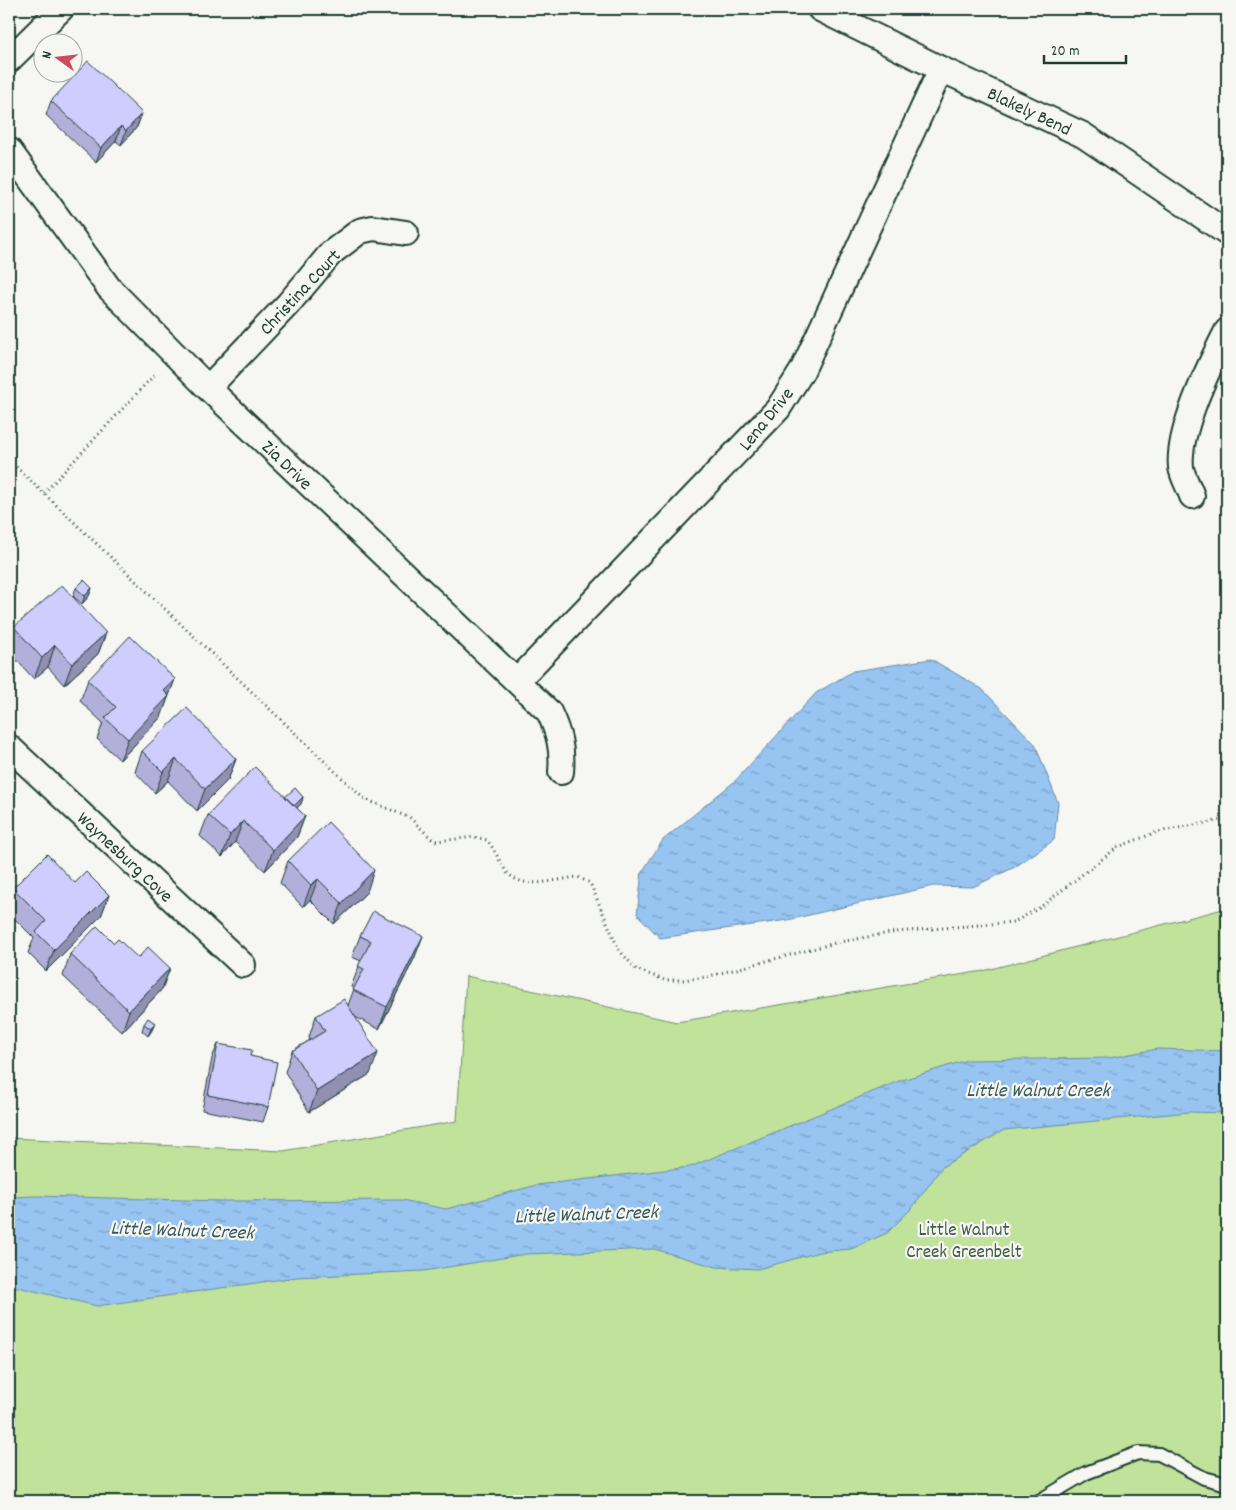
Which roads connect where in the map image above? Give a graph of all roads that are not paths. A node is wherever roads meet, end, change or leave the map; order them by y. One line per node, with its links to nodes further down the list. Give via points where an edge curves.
1 (61, 9): 3 (street)
2 (820, 9): 4 (street, Blakely Bend)
3 (9, 60)
4 (941, 69): 7 (street, Blakely Bend, via 1083,135); 11 (street, Lena Drive, via 802,371 778,409)
5 (9, 150): 9 (street, Zia Drive, via 109,288)
6 (406, 233): 9 (street, Christina Court, via 373,228 360,231 331,253 288,304)
7 (1227, 233)
8 (1227, 331): 10 (street, via 1186,427 1181,468)
9 (208, 388): 11 (street, Zia Drive)
10 (1192, 496)
11 (517, 681): 13 (street, Zia Drive, via 549,712 559,734)
12 (9, 747): 14 (street, Waynesburg Cove)
13 (561, 772)
14 (243, 965)
15 (1227, 1484): 16 (lane, via 1204,1478 1159,1454 1138,1453 1086,1472)
16 (1039, 1501)

